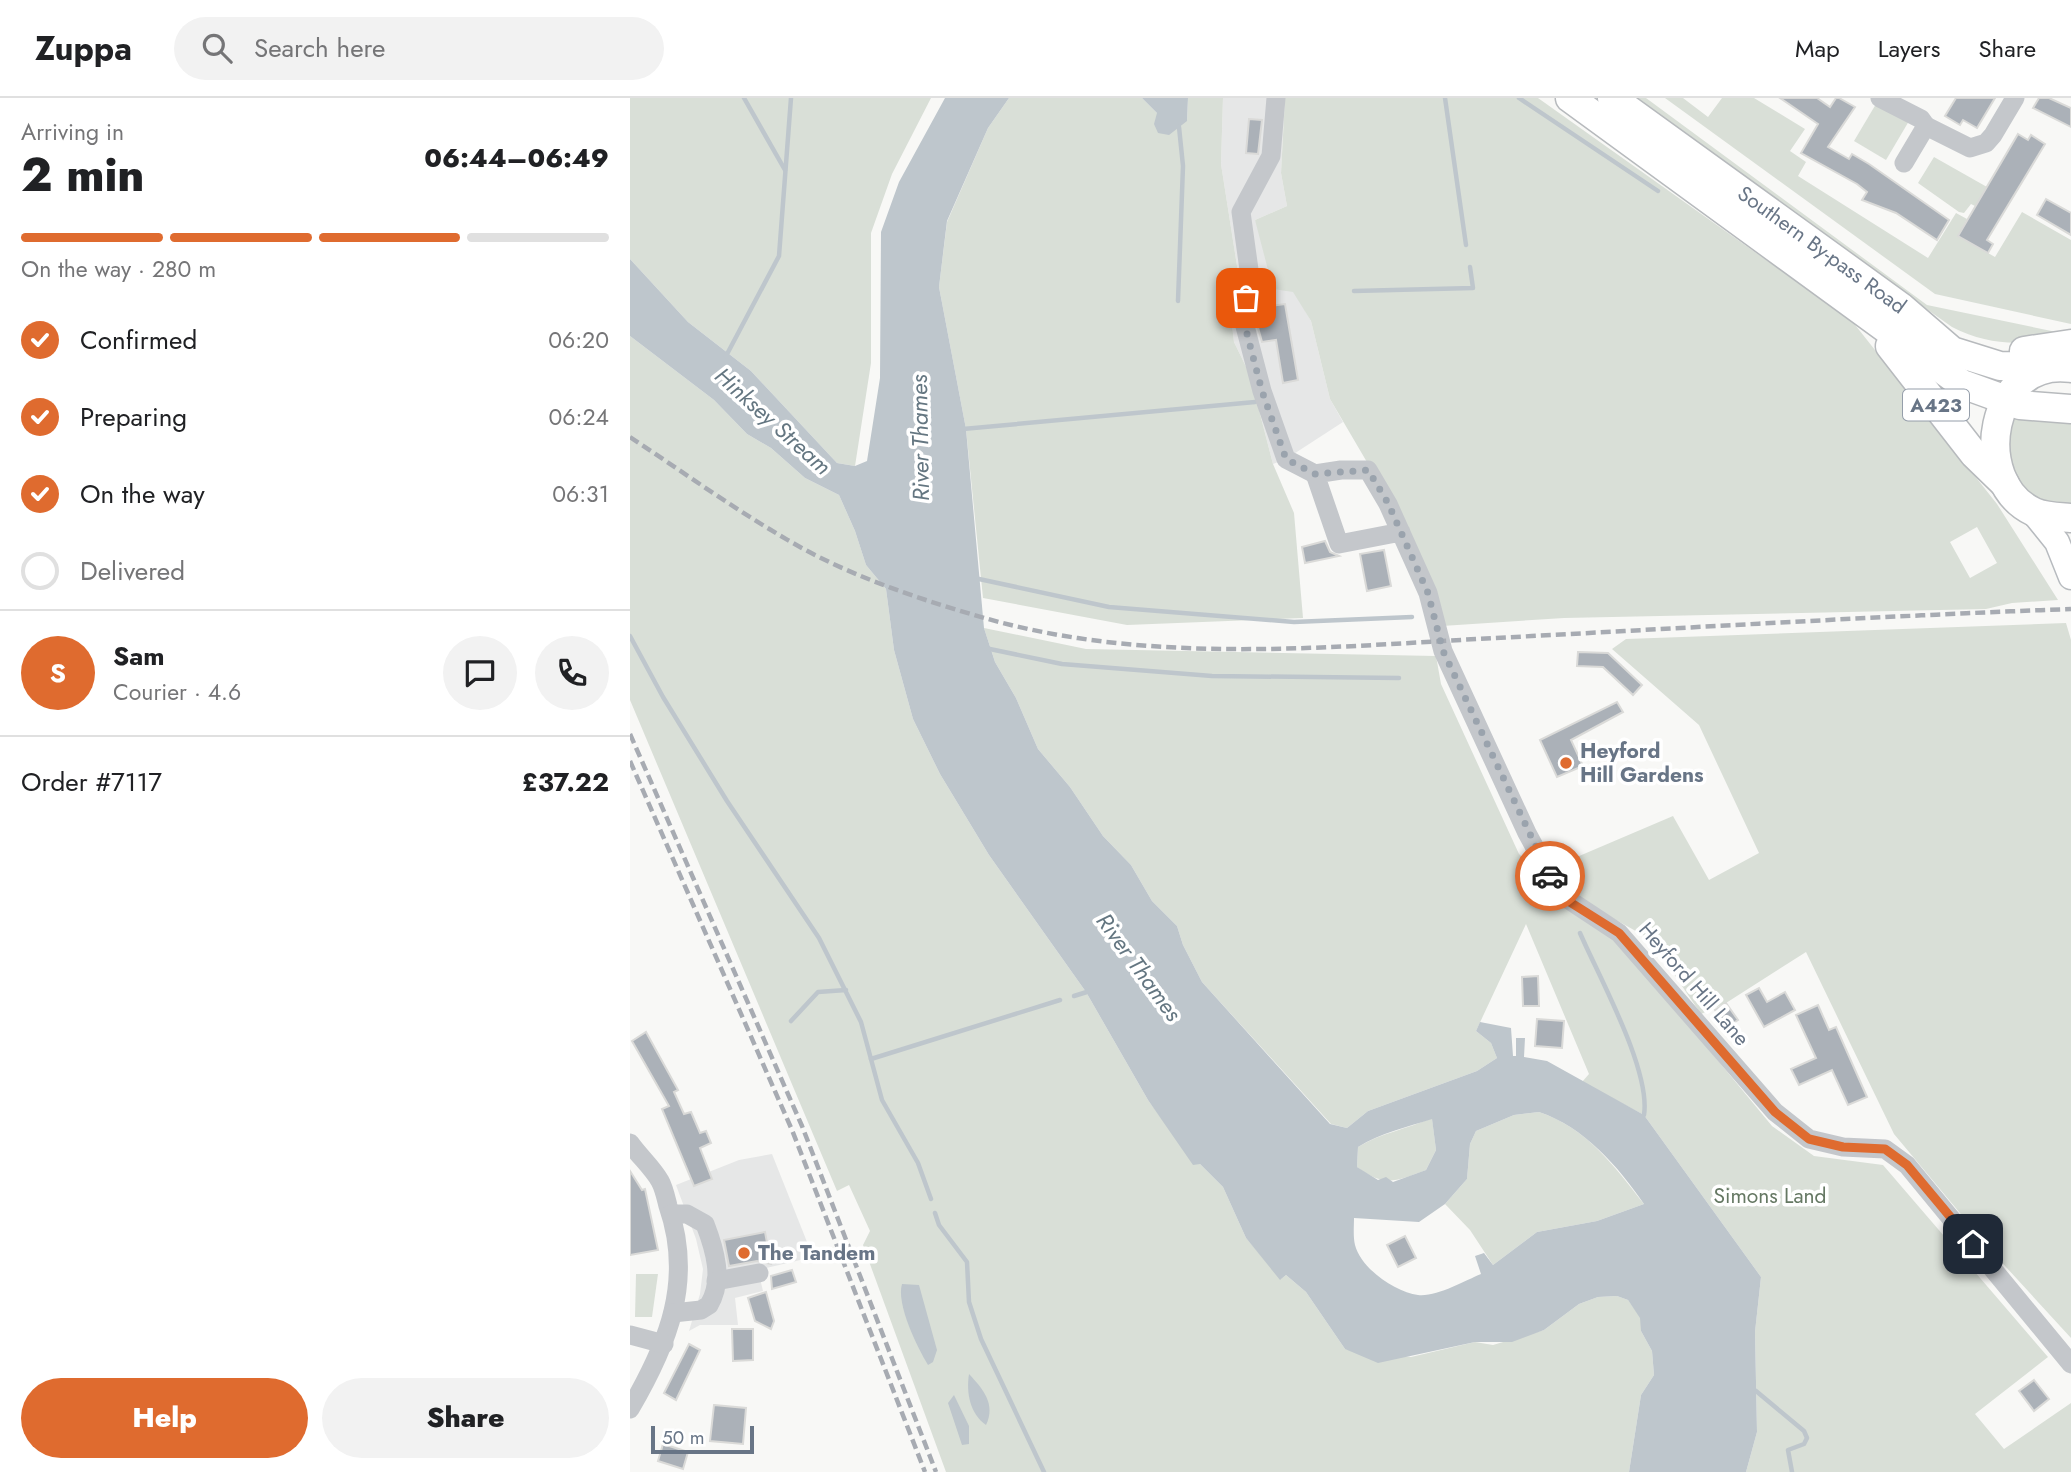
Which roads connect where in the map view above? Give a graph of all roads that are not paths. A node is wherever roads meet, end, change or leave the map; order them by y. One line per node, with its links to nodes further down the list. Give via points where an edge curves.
1 (1276, 98): 12 (street, via 1271,156 1241,212 1251,284 1241,311 1286,459)
2 (1570, 98): 8 (highway, Southern By-pass Road / A423)
3 (1612, 98): 9 (highway, Southern By-pass Road / A423, via 1901,307 1952,351 2000,366)
4 (1880, 98): 6 (street)
5 (2015, 98): 6 (street, via 1993,135 1978,148 1957,143)
6 (1926, 126): 7 (street)
7 (1904, 163)
8 (1871, 320): 10 (highway, Southern By-pass Road / A423, via 1962,384); 13 (highway, Southern By-pass Road / A423, via 1974,454)
9 (2062, 361): 10 (highway, via 2025,377)
10 (2005, 401): 11 (highway, A423); 13 (highway, via 1995,433)
11 (2071, 409)
12 (1315, 474): 16 (street, Heyford Hill Lane, via 1368,470); 16 (street, via 1339,544)
13 (2007, 486): 14 (highway, Southern By-pass Road)
14 (2032, 511): 15 (highway); 17 (main road, via 2057,542)
15 (2071, 517)
16 (1401, 532): 25 (street, Heyford Hill Lane, via 1428,593 1443,651 1527,834 1560,894 1619,933 1775,1112 1809,1139 1885,1149 1907,1165)
17 (2071, 577)
18 (630, 1143): 19 (street, via 660,1181)
19 (671, 1214): 21 (street, via 687,1214 705,1224 715,1250); 22 (street, via 680,1266)
20 (759, 1273): 21 (street)
21 (716, 1281): 22 (street, via 709,1305)
22 (673, 1313): 24 (street)
23 (630, 1335): 24 (street)
24 (664, 1344): 26 (street)
25 (2071, 1364)
26 (630, 1409)

